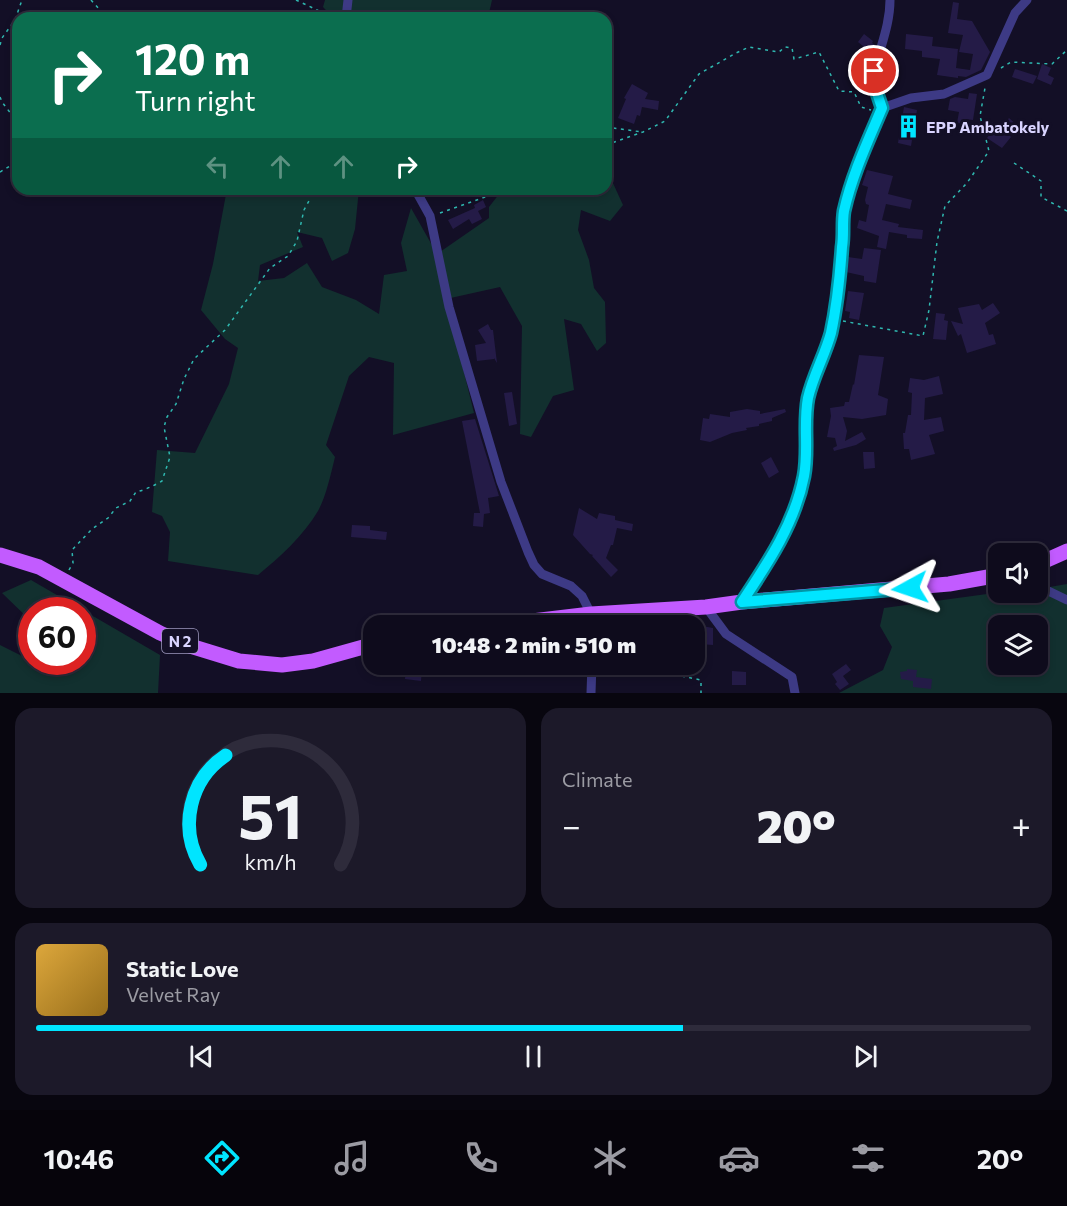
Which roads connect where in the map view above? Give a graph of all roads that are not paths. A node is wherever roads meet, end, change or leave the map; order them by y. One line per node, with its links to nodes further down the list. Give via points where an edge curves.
1 (890, 0): 3 (street, via 874,71)
2 (1027, 0): 3 (street, via 1015,13 987,75 944,94 911,98)
3 (882, 108): 11 (street, via 844,210 830,336 808,398 804,476 778,547)
4 (418, 195): 13 (street, via 430,216 449,307 501,482 528,552 542,574 571,586 582,596)
5 (1067, 552): 7 (main road)
6 (0, 555): 15 (main road, N 2, via 39,567 160,633 238,661 282,665)
7 (1048, 560)
8 (988, 577): 11 (main road, via 949,584)
9 (1048, 591): 10 (street)
10 (1067, 600)
11 (742, 602): 12 (main road)
12 (706, 607): 14 (main road); 18 (street, via 726,634 792,677)
13 (589, 615)
14 (635, 615)
15 (363, 647)
16 (592, 675): 17 (street)
17 (591, 693)
18 (795, 693)

